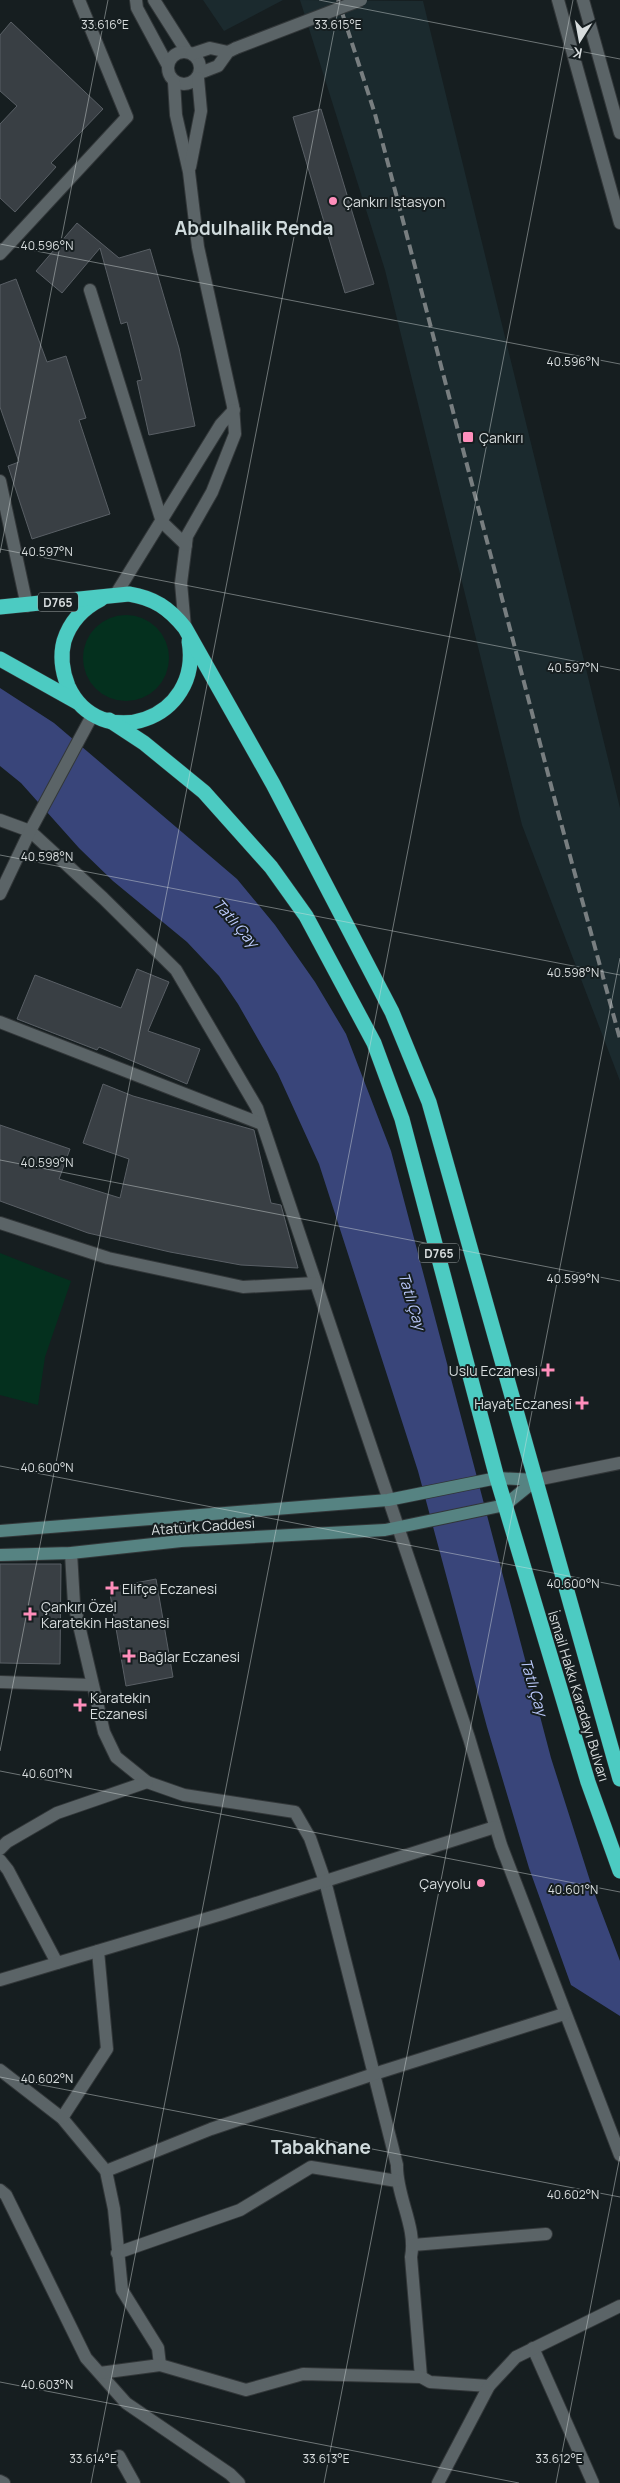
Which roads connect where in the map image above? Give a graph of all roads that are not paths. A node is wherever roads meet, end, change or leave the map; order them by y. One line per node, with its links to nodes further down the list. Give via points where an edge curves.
1 (78, 0): 15 (street, via 127,117)
2 (136, 0): 9 (street, via 137,8)
3 (154, 0): 8 (street)
4 (361, 0): 7 (street, bridge)
5 (558, 0): 14 (street)
6 (583, 0): 12 (street)
7 (232, 50): 8 (street, via 210,48); 10 (street, via 218,66)
8 (190, 53): 9 (street, via 176,54); 10 (street, via 199,62)
9 (167, 64): 11 (street, via 169,77)
10 (199, 76): 11 (street, via 186,85); 13 (street, via 200,111)
11 (174, 82): 13 (street, via 176,115)
12 (620, 133)
13 (189, 172): 17 (street, via 198,247)
14 (620, 223)
15 (0, 254)
16 (90, 290): 19 (street)
17 (234, 410): 19 (street, via 221,424); 20 (street, via 235,434 212,492 187,536)
18 (0, 481): 22 (street)
19 (162, 522): 20 (street); 21 (street)
20 (186, 544): 24 (street, via 181,583)
21 (116, 594): 22 (highway, D765); 24 (highway, via 145,596 160,603); 26 (highway, via 86,608 75,619 62,647 62,663 71,692)
22 (27, 606): 23 (highway, D765)
23 (0, 607)
24 (185, 628): 28 (highway, via 191,660 182,692 158,715 125,723); 38 (highway, D765, via 273,784 375,979 430,1102)
25 (0, 659): 26 (highway)
26 (81, 704): 27 (highway)
27 (93, 714): 28 (highway); 30 (street)
28 (109, 720): 37 (highway, İsmail Hakkı Karadayı Bulvarı / D765, via 144,743 204,792 271,867 306,916 374,1043 406,1135)
29 (0, 820): 30 (street)
30 (30, 831): 31 (street); 33 (street, via 176,970 257,1108)
31 (0, 894)
32 (0, 1022): 33 (street)
33 (262, 1124): 35 (street)
34 (0, 1223): 35 (street, via 108,1258 243,1287)
35 (315, 1283): 39 (street)
36 (620, 1464): 38 (street)
37 (497, 1478): 38 (main road, Atatürk Caddesi); 39 (main road, Atatürk Caddesi); 40 (highway, İsmail Hakkı Karadayı Bulvarı / D765)
38 (536, 1480): 40 (main road); 47 (highway, D765)
39 (388, 1500): 41 (street); 42 (main road, Atatürk Caddesi)
40 (505, 1505): 41 (main road, Atatürk Caddesi); 52 (highway, İsmail Hakkı Karadayı Bulvarı / D765, via 588,1782)
41 (403, 1526): 43 (main road, Atatürk Caddesi, via 376,1531 181,1541); 49 (street)
42 (0, 1532)
43 (71, 1553): 44 (main road, Atatürk Caddesi); 46 (street, via 74,1604)
44 (0, 1555)
45 (0, 1682): 46 (street)
46 (92, 1684): 48 (street, via 104,1732 116,1757)
47 (620, 1779)
48 (147, 1782): 50 (street, via 57,1813); 53 (street, via 184,1795 295,1812 310,1838)
49 (495, 1827): 53 (street); 57 (street)
50 (0, 1849)
51 (0, 1860): 55 (street)
52 (620, 1871)
53 (325, 1881): 54 (street); 59 (street)
54 (98, 1950): 55 (street); 60 (street, via 107,2050)
55 (57, 1963): 56 (street)
56 (0, 1980)
57 (564, 2014): 59 (street); 61 (street)
58 (0, 2070): 60 (street)
59 (374, 2074): 62 (street, via 211,2129); 63 (street, via 397,2165)
60 (62, 2118): 62 (street)
61 (620, 2155)
62 (106, 2171): 67 (street, via 114,2209)
63 (397, 2182): 66 (street); 67 (street, via 311,2168 240,2210)
64 (0, 2190): 71 (street, via 6,2195 86,2358)
65 (546, 2234): 66 (street)
66 (413, 2245): 72 (street, via 411,2257)
67 (116, 2253): 70 (street, via 122,2290 158,2348)
68 (620, 2306): 69 (street)
69 (534, 2348): 73 (street, via 516,2357); 80 (street)
70 (160, 2365): 71 (street); 72 (street, via 246,2390 303,2374)
71 (100, 2373): 78 (street, via 126,2403)
72 (421, 2377): 73 (street, via 430,2382)
73 (489, 2386): 79 (street)
74 (119, 2456): 77 (street)
75 (0, 2481): 76 (street)
76 (4, 2483)
77 (134, 2483)
78 (239, 2483)
79 (438, 2483)
80 (593, 2483)

